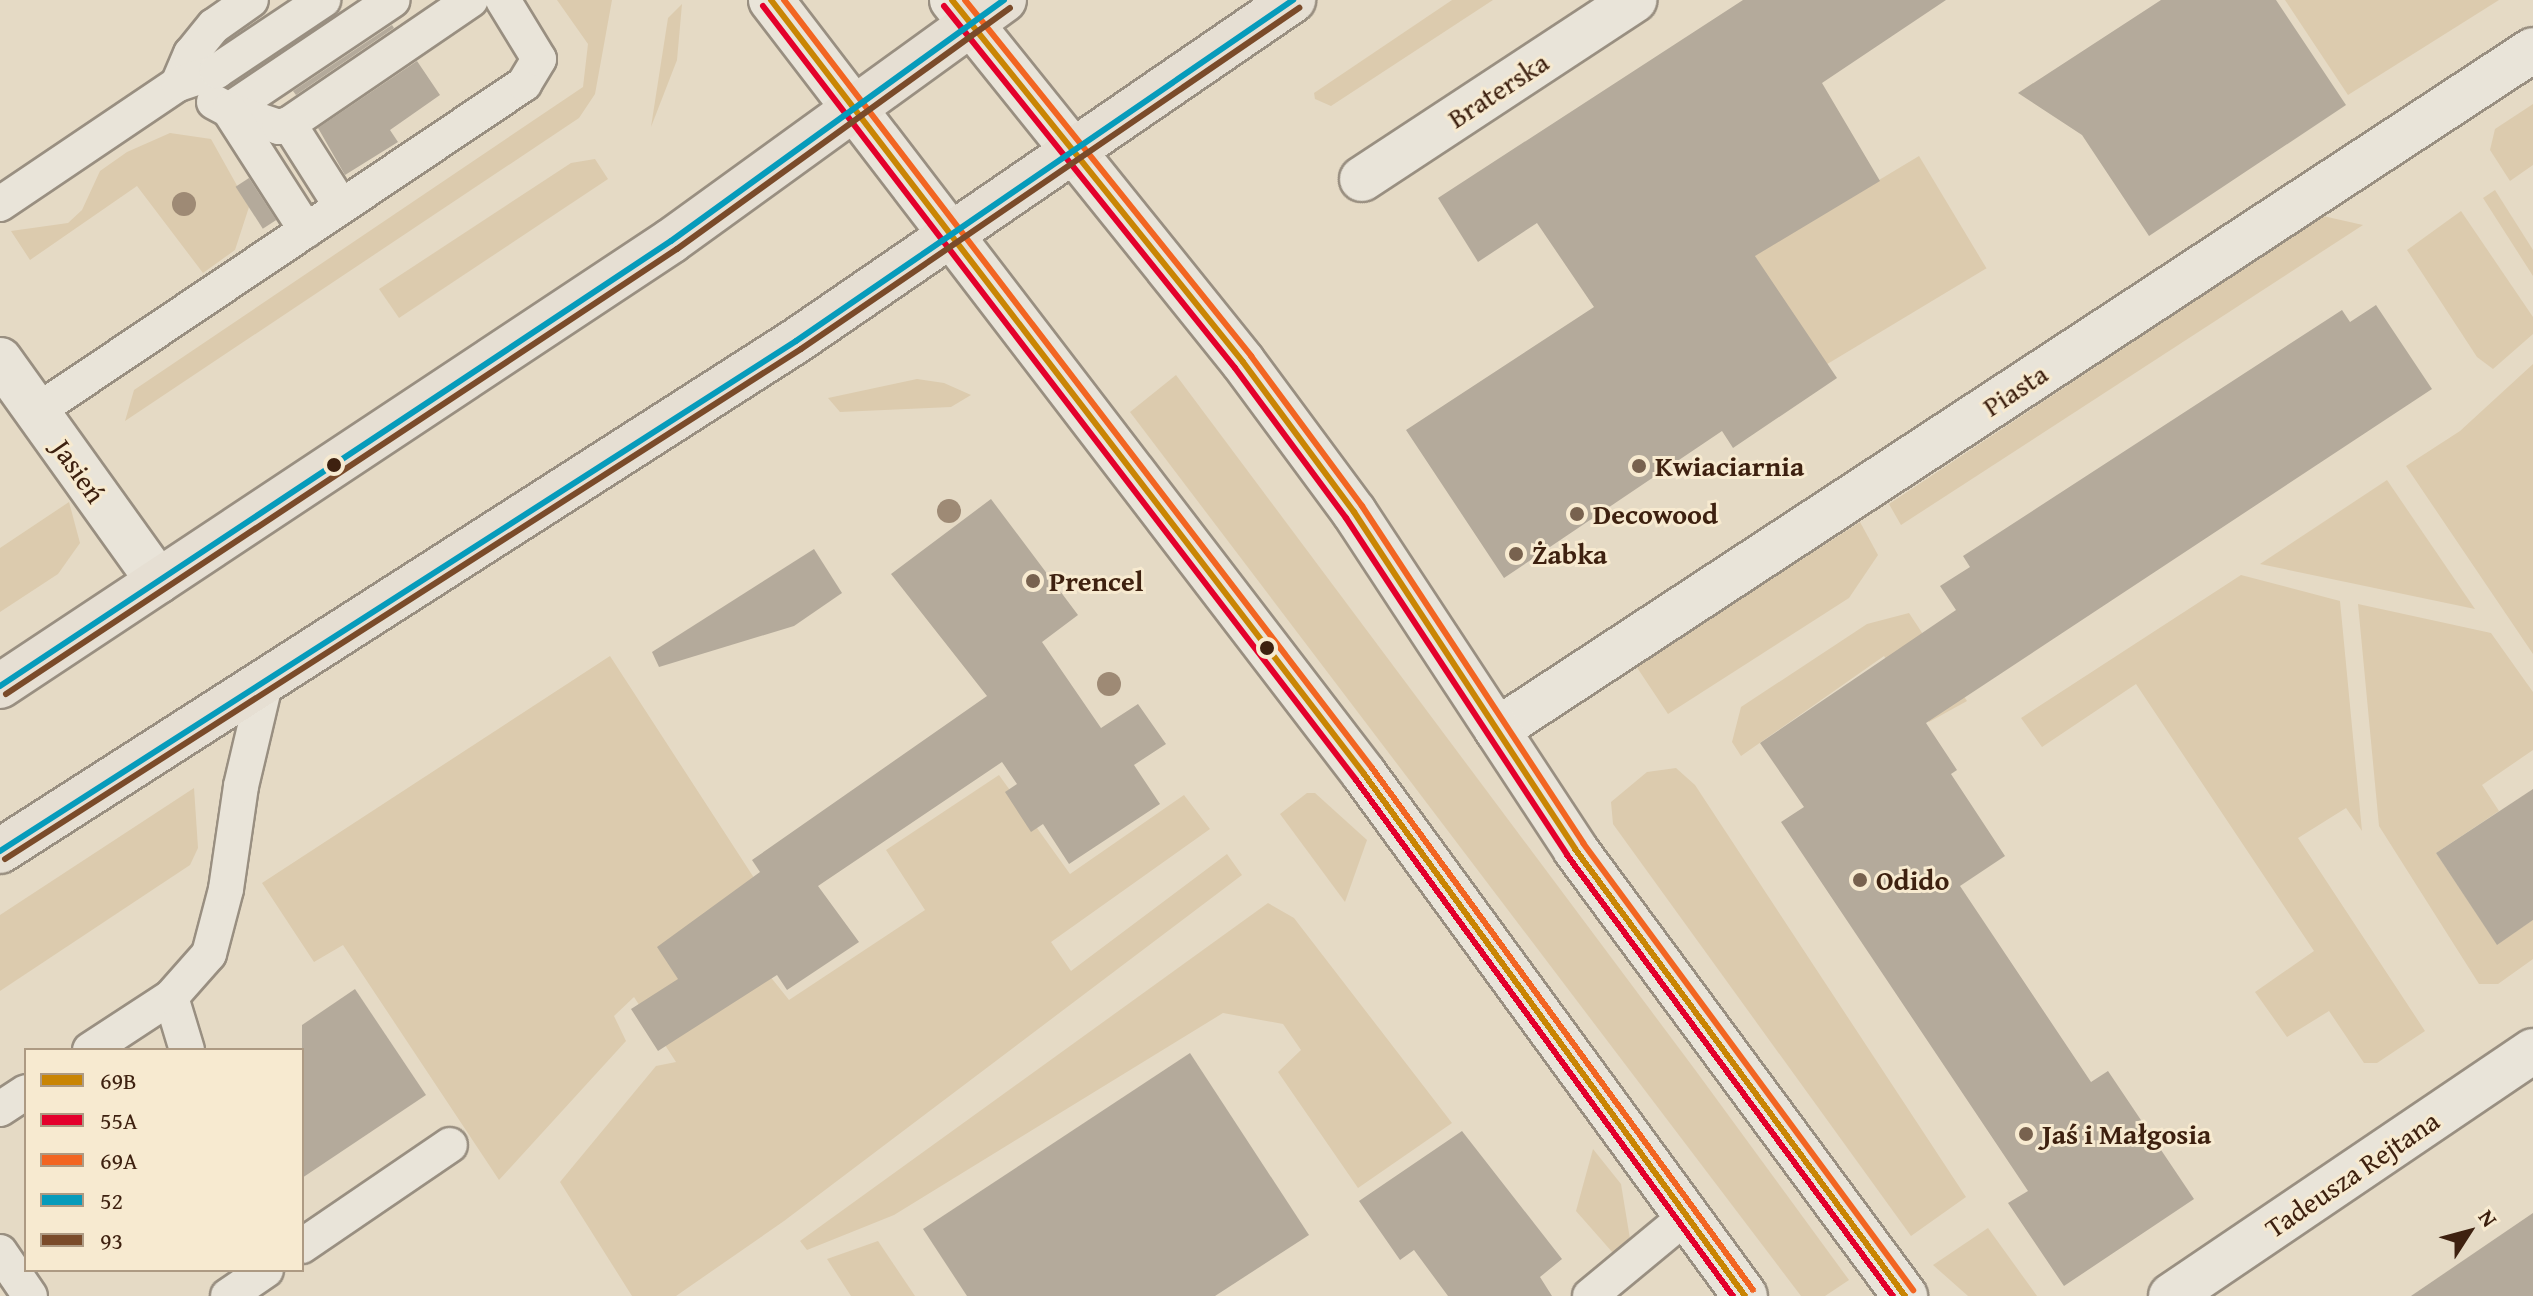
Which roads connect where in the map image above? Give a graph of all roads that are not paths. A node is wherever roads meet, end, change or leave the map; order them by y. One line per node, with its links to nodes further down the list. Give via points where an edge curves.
1 (251, 0): 11 (lane, via 214,26 191,54)
2 (323, 0): 11 (lane, via 217,71)
3 (393, 0): 13 (lane)
4 (471, 0): 14 (lane)
5 (503, 0): 18 (lane, via 536,48 535,73)
6 (771, 0): 12 (main road)
7 (1293, 0): 15 (main road)
8 (1634, 0): 16 (main road, Braterska)
9 (976, 8): 12 (main road); 15 (main road)
10 (2533, 50): 26 (main road, Piasta)
11 (178, 84): 13 (lane); 17 (lane)
12 (856, 108): 20 (main road); 23 (main road, via 671,241)
13 (229, 110): 14 (lane, via 279,127); 19 (lane)
14 (289, 124): 18 (lane)
15 (1075, 149): 20 (main road); 26 (main road, via 1170,266 1354,512)
16 (1362, 179)
17 (0, 204)
18 (341, 206): 19 (lane)
19 (306, 230): 22 (lane)
20 (954, 236): 24 (main road); 35 (main road, via 1364,774)
21 (0, 360): 22 (main road, Jasień)
22 (37, 411): 23 (main road, Jasień)
23 (158, 581): 25 (main road)
24 (267, 676): 27 (main road); 28 (lane, via 209,954)
25 (0, 686)
26 (1497, 730): 43 (main road, via 1575,849)
27 (0, 851)
28 (171, 997): 29 (lane); 30 (lane)
29 (93, 1048)
30 (186, 1048)
31 (2533, 1051): 44 (main road, Tadeusza Rejtana)
32 (24, 1093): 33 (lane)
33 (0, 1109)
34 (450, 1145): 36 (lane)
35 (1689, 1214): 41 (lane); 42 (main road)
36 (304, 1240)
37 (0, 1252): 39 (lane)
38 (263, 1272): 40 (lane)
39 (30, 1296)
40 (228, 1296)
41 (1590, 1296)
42 (1745, 1296)
43 (1905, 1296)
44 (2171, 1296)

